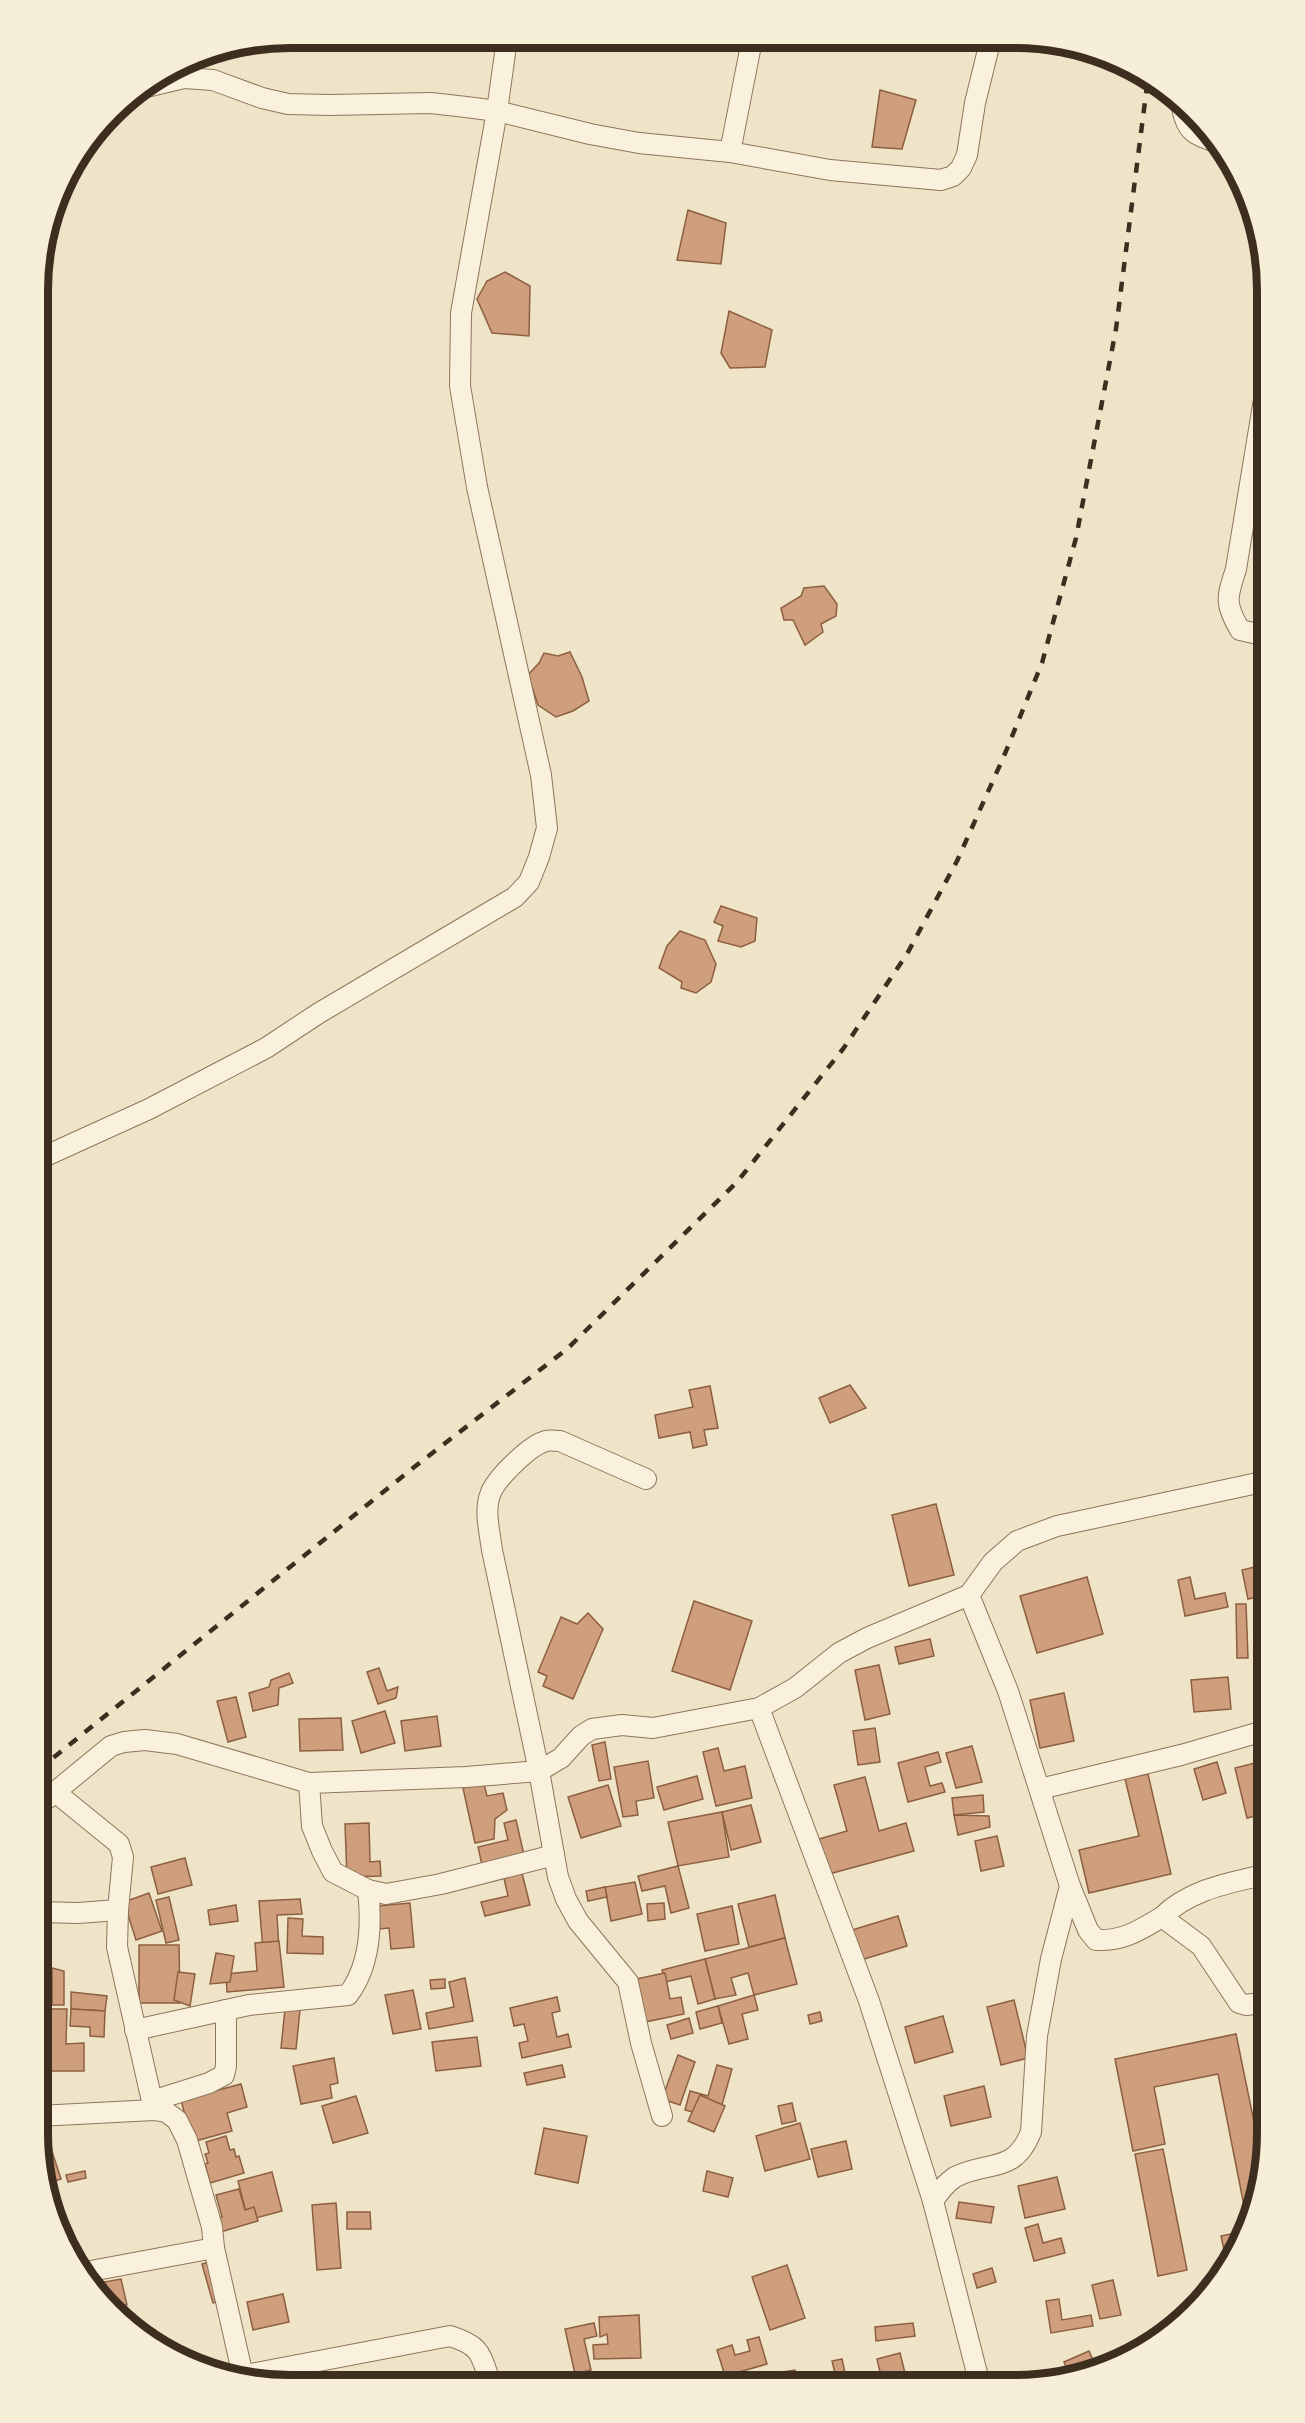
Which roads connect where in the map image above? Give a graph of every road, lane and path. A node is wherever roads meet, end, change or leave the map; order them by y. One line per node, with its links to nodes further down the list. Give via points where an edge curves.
1 (506, 48): 5 (street)
2 (750, 48): 8 (street)
3 (989, 48): 8 (street, via 967,155 953,176 941,180 830,171)
4 (165, 82): 5 (street, via 184,78 213,80 288,104 431,103)
5 (496, 111): 8 (street, via 639,143); 11 (street, via 461,313 460,386 477,487 541,775 547,828 529,882 515,897 266,1048 149,1109)
6 (1185, 118): 7 (street, via 1189,130)
7 (1203, 137)
8 (730, 152)
9 (1257, 445): 10 (street, via 1236,568 1227,597 1240,630)
10 (1257, 634)
11 (48, 1155)
12 (646, 1479): 17 (street, via 560,1441 546,1440 531,1448 508,1470 489,1496 492,1551)
13 (1257, 1483): 14 (street, via 1047,1529 1017,1541 1000,1555)
14 (969, 1595): 15 (street, via 839,1653 795,1688); 19 (street, via 1008,1690)
15 (759, 1708): 17 (street, via 653,1728 622,1725 592,1730 561,1758); 35 (street, via 869,2001)
16 (1257, 1733): 19 (street)
17 (538, 1771): 18 (street, via 466,1778); 22 (street)
18 (309, 1783): 20 (street, via 177,1744 145,1740 111,1746); 25 (street, via 312,1826 333,1872)
19 (1040, 1789): 24 (street)
20 (55, 1792): 21 (street); 26 (street, via 119,1844 123,1857)
21 (48, 1798)
22 (554, 1855): 25 (street, via 419,1888 386,1894); 34 (street, via 566,1899 578,1921 628,1982)
23 (1257, 1876): 28 (street, via 1208,1888 1184,1899)
24 (1070, 1886): 28 (street, via 1096,1940 1113,1941); 35 (street, via 1037,2036 1032,2132 1026,2145 1006,2163 957,2176)
25 (368, 1890): 30 (street, via 371,1918 366,1952 357,1983 348,1995 279,2000)
26 (118, 1910): 27 (street); 31 (street, via 117,1947)
27 (48, 1912)
28 (1162, 1917): 29 (street, via 1201,1946 1239,2003)
29 (1257, 2003)
30 (226, 2010): 31 (street); 32 (street, via 224,2075)
31 (135, 2030): 32 (street)
32 (153, 2106): 33 (street); 36 (street, via 177,2120 187,2140 212,2227)
33 (48, 2115)
34 (662, 2116)
35 (933, 2201): 41 (street)
36 (214, 2248): 37 (street); 38 (street)
37 (91, 2271)
38 (237, 2369)
39 (259, 2373): 40 (street, via 450,2336 477,2348)
40 (488, 2375)
41 (977, 2375)

